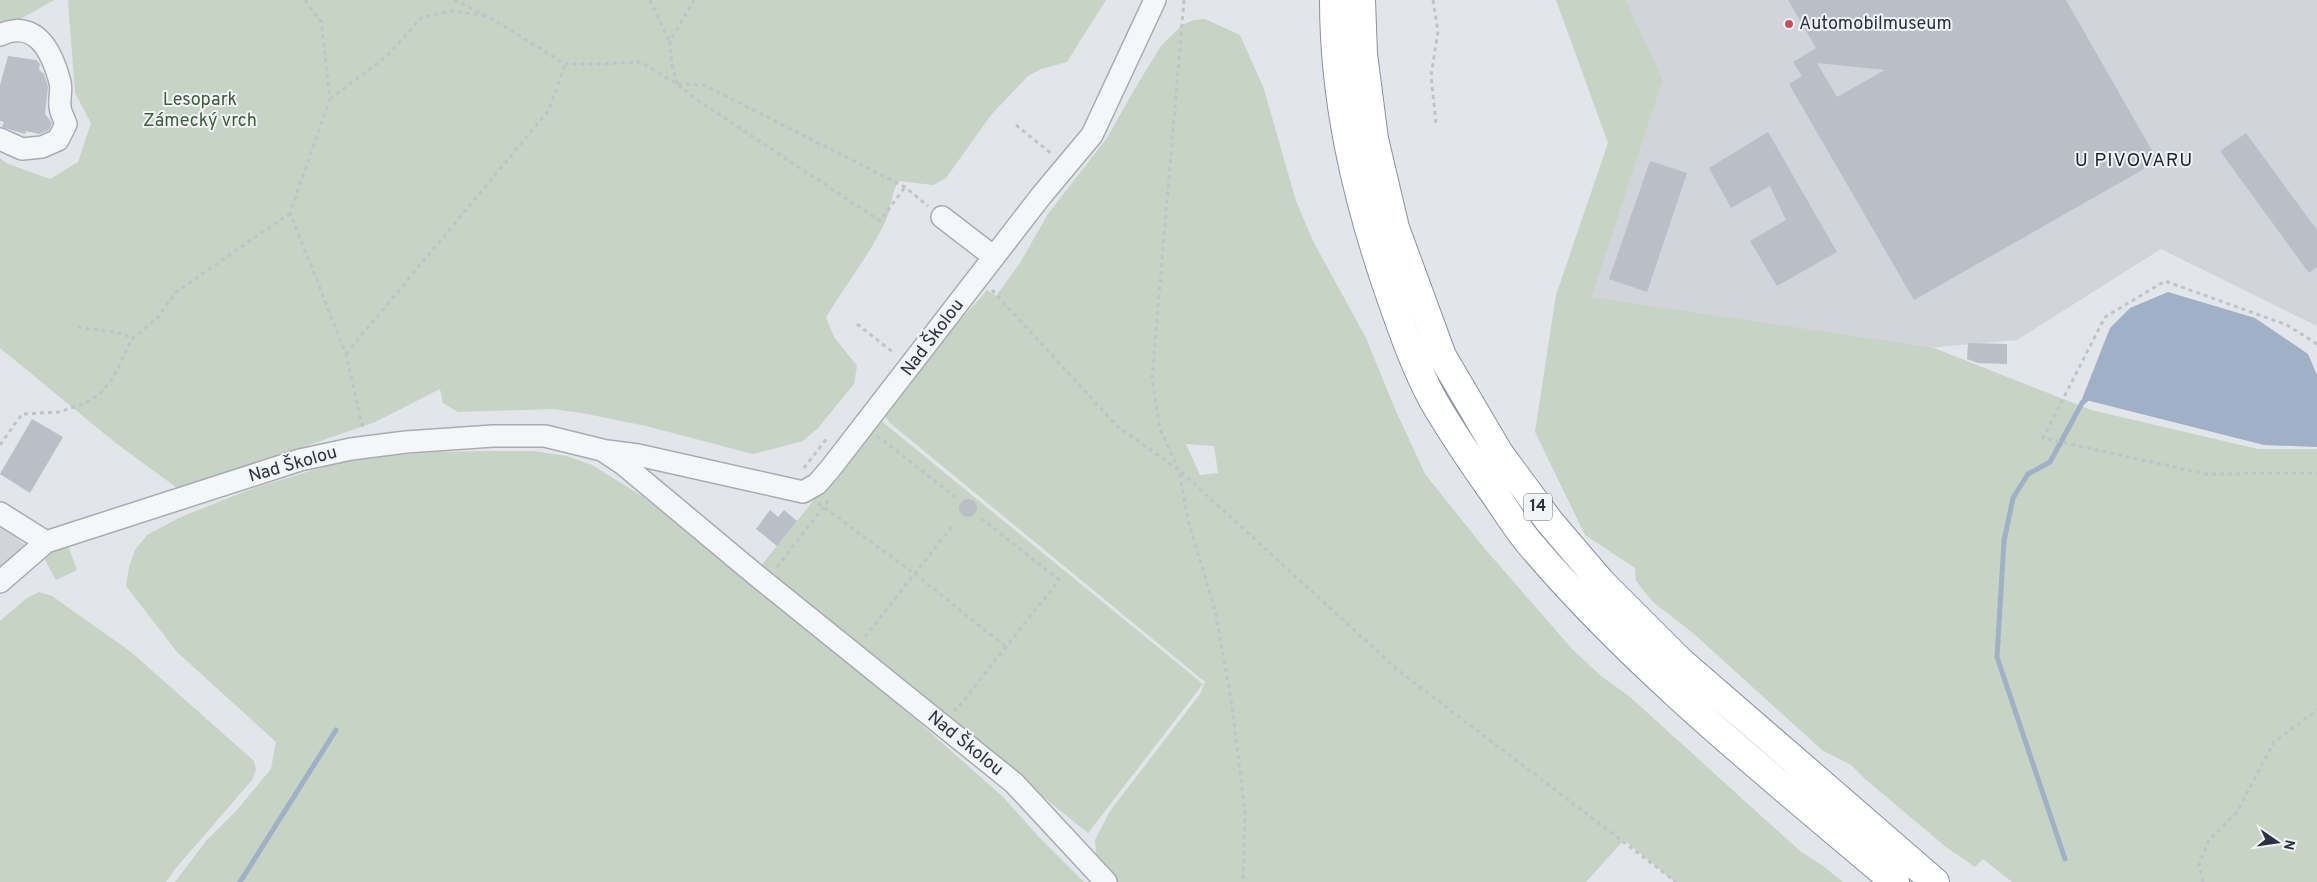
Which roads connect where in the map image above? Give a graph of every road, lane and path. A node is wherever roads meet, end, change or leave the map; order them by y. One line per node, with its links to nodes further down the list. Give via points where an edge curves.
1 (305, 0): 15 (path, via 321,22)
2 (454, 0): 10 (path)
3 (650, 0): 12 (path)
4 (694, 0): 12 (path)
5 (1155, 0): 23 (street, Nad Školou, via 1092,135)
6 (1184, 0): 35 (path, via 1152,378 1160,429)
7 (1334, 0): 57 (highway, 14, via 1340,100 1369,234 1400,325 1433,398 1478,471 1529,543 1595,616 1662,682)
8 (1361, 0): 58 (highway, 14, via 1363,54 1374,140 1395,228 1442,356 1499,453 1549,521 1601,582 1674,655)
9 (1433, 0): 16 (path, via 1438,31 1431,76)
10 (489, 17): 13 (path); 15 (path, via 450,12 421,18 387,56)
11 (0, 35): 18 (street, via 26,31 42,41 52,58 60,84 60,107 66,124 58,140 42,147 22,149)
12 (670, 41): 14 (path)
13 (565, 64): 14 (path, via 640,62); 30 (path, via 549,110)
14 (677, 84): 20 (path, via 704,85); 20 (path, via 696,100 880,221)
15 (330, 99): 21 (path)
16 (1436, 123)
17 (1016, 125): 19 (path)
18 (0, 139)
19 (1054, 155)
20 (905, 187): 22 (path)
21 (290, 213): 27 (path, via 176,292 158,317); 30 (path)
22 (942, 217): 23 (street)
23 (994, 257): 24 (street, Nad Školou)
24 (980, 276): 34 (street, Nad Školou, via 830,469 803,492); 35 (path, via 1117,426)
25 (857, 324): 29 (path)
26 (78, 327): 27 (path, via 125,334)
27 (132, 339): 33 (path, via 113,378 100,394 59,412 22,414)
28 (2317, 344): 36 (path, via 2287,325 2164,281 2105,317 2043,438 2206,474)
29 (894, 353)
30 (346, 354): 31 (path)
31 (363, 430)
32 (872, 444): 37 (path, via 878,437)
33 (0, 445)
34 (602, 450): 44 (street, Nad Školou, via 545,436 483,437 351,448 300,460); 54 (street, Nad Školou, via 1014,783)
35 (1179, 470): 55 (path, via 1188,520 1215,610 1232,705 1245,813); 56 (path, via 1399,671)
36 (2317, 473)
37 (955, 497)
38 (814, 499): 40 (path)
39 (830, 499): 40 (path)
40 (824, 507): 45 (path, via 776,566); 46 (path)
41 (0, 513): 44 (street)
42 (980, 518): 51 (path, via 1059,580)
43 (953, 525): 46 (path)
44 (46, 542): 47 (street)
45 (783, 572)
46 (915, 574): 49 (path); 51 (path)
47 (0, 582)
48 (857, 631): 49 (path)
49 (865, 637): 50 (path)
50 (872, 643)
51 (1006, 647): 52 (path, via 956,710)
52 (948, 704)
53 (2317, 710): 59 (path, via 2274,742 2237,812 2209,840 2199,864)
54 (1106, 882)
55 (1243, 882)
56 (1676, 882)
57 (1895, 882)
58 (1935, 882)
59 (2203, 882)

